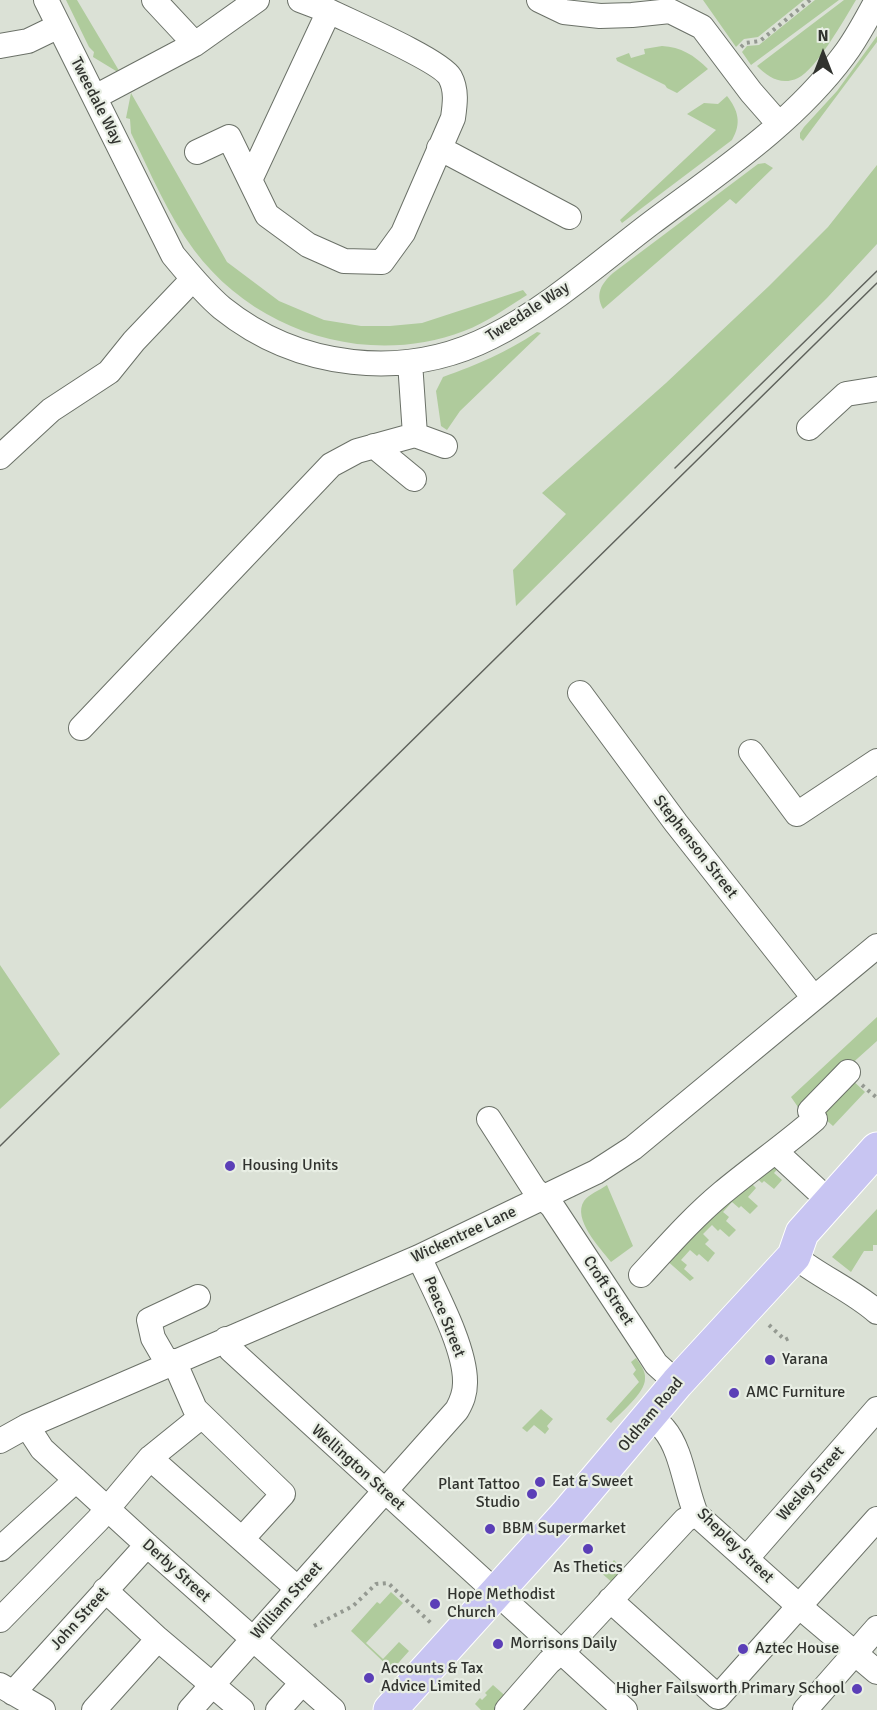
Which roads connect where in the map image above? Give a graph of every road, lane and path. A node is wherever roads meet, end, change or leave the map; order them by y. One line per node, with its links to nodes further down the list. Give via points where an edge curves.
1 (46, 0): 10 (street, Tweedale Way)
2 (154, 0): 11 (street)
3 (257, 0): 11 (street)
4 (300, 0): 9 (street)
5 (539, 0): 8 (street, via 564,12 600,16 632,15)
6 (810, 0): 13 (path, via 760,41 745,43)
7 (877, 0): 15 (street, Tweedale Way, via 844,54)
8 (671, 6): 13 (street, via 702,27)
9 (328, 11): 16 (street, via 440,67 449,76 456,100); 18 (street)
10 (59, 26): 12 (street, via 28,41); 14 (street, Tweedale Way)
11 (195, 44): 14 (street)
12 (0, 46)
13 (726, 58): 15 (street)
14 (94, 97): 20 (street, Tweedale Way, via 173,255)
15 (778, 124): 21 (street, Tweedale Way, via 518,322 472,347)
16 (440, 148): 18 (street, via 403,233 382,262 344,261 308,245 267,215); 19 (street)
17 (197, 152): 18 (street, via 229,137)
18 (251, 178)
19 (569, 218)
20 (193, 279): 21 (street, Tweedale Way, via 222,308 287,347 353,364); 27 (street, via 109,372)
21 (410, 362): 24 (street)
22 (877, 389): 23 (street, via 846,394)
23 (809, 428)
24 (415, 435): 25 (street); 26 (street)
25 (374, 446): 28 (street); 30 (street, via 357,450 331,465)
26 (445, 446)
27 (4, 447)
28 (414, 479)
29 (580, 693): 34 (street, Stephenson Street, via 675,823)
30 (81, 729)
31 (751, 752): 32 (street, via 797,814)
32 (877, 761)
33 (877, 946): 34 (street, Wickentree Lane)
34 (814, 998): 40 (street, Wickentree Lane, via 633,1148 596,1172)
35 (848, 1072): 38 (street, via 810,1111 815,1119)
36 (489, 1119): 40 (street, Croft Street)
37 (877, 1149): 41 (highway, Oldham Road)
38 (776, 1152): 41 (street); 44 (street, via 721,1194)
39 (877, 1179): 42 (highway, Oldham Road, via 815,1249)
40 (541, 1198): 43 (street, Wickentree Lane); 51 (street, Croft Street, via 552,1206 656,1364)
41 (829, 1201): 42 (highway, Oldham Road, via 802,1233)
42 (794, 1256): 46 (street); 51 (highway, Oldham Road)
43 (419, 1257): 49 (street, Wickentree Lane); 59 (street, Peace Street, via 453,1333 466,1382 464,1396 457,1410)
44 (641, 1275)
45 (198, 1297): 50 (street, via 150,1320 153,1338)
46 (877, 1312)
47 (769, 1325): 48 (path, via 785,1340)
48 (789, 1338)
49 (226, 1339): 50 (street, Wickentree Lane); 59 (street, Wellington Street, via 231,1350)
50 (171, 1363): 53 (street); 55 (street, Wickentree Lane)
51 (677, 1383): 54 (highway, Oldham Road)
52 (877, 1408): 66 (street, Wesley Street)
53 (202, 1416): 57 (street); 63 (street, via 283,1494)
54 (649, 1416): 61 (street, Shepley Street, via 674,1443); 69 (highway, Oldham Road)
55 (27, 1426): 56 (street, Wickentree Lane); 58 (street, Derby Street, via 42,1449)
56 (0, 1441)
57 (150, 1458): 60 (street); 63 (street)
58 (76, 1480): 60 (street, Derby Street); 65 (street)
59 (384, 1492): 67 (street, William Street); 69 (street, Wellington Street)
60 (106, 1508): 64 (street, Derby Street); 72 (street)
61 (696, 1514): 66 (street, Shepley Street); 70 (street, via 685,1520)
62 (877, 1519): 71 (street)
63 (242, 1539): 67 (street)
64 (147, 1545): 68 (street, John Street); 77 (street, Derby Street)
65 (0, 1549)
66 (746, 1559): 71 (street, Shepley Street)
67 (298, 1589): 77 (street, William Street)
68 (105, 1590): 76 (street); 83 (street, John Street)
69 (496, 1592): 78 (street, Wellington Street); 84 (highway, Oldham Road)
70 (610, 1600): 71 (street, via 718,1697); 78 (street)
71 (800, 1607): 79 (street, Shepley Street)
72 (4, 1610)
73 (314, 1626): 74 (path, via 354,1606 376,1584 388,1584)
74 (435, 1626)
75 (877, 1628): 79 (street)
76 (158, 1639): 82 (street); 87 (street)
77 (253, 1640): 81 (street, Derby Street); 82 (street, William Street)
78 (560, 1652): 85 (street); 92 (street, Wellington Street)
79 (855, 1652): 80 (street, Shepley Street); 93 (street)
80 (877, 1672)
81 (302, 1683): 90 (street); 91 (street, Derby Street)
82 (212, 1686): 88 (street, William Street); 89 (street)
83 (7, 1689): 86 (street)
84 (403, 1706)
85 (513, 1708)
86 (43, 1710)
87 (94, 1710)
88 (190, 1710)
89 (242, 1710)
90 (278, 1710)
91 (333, 1710)
92 (625, 1710)
93 (805, 1710)

